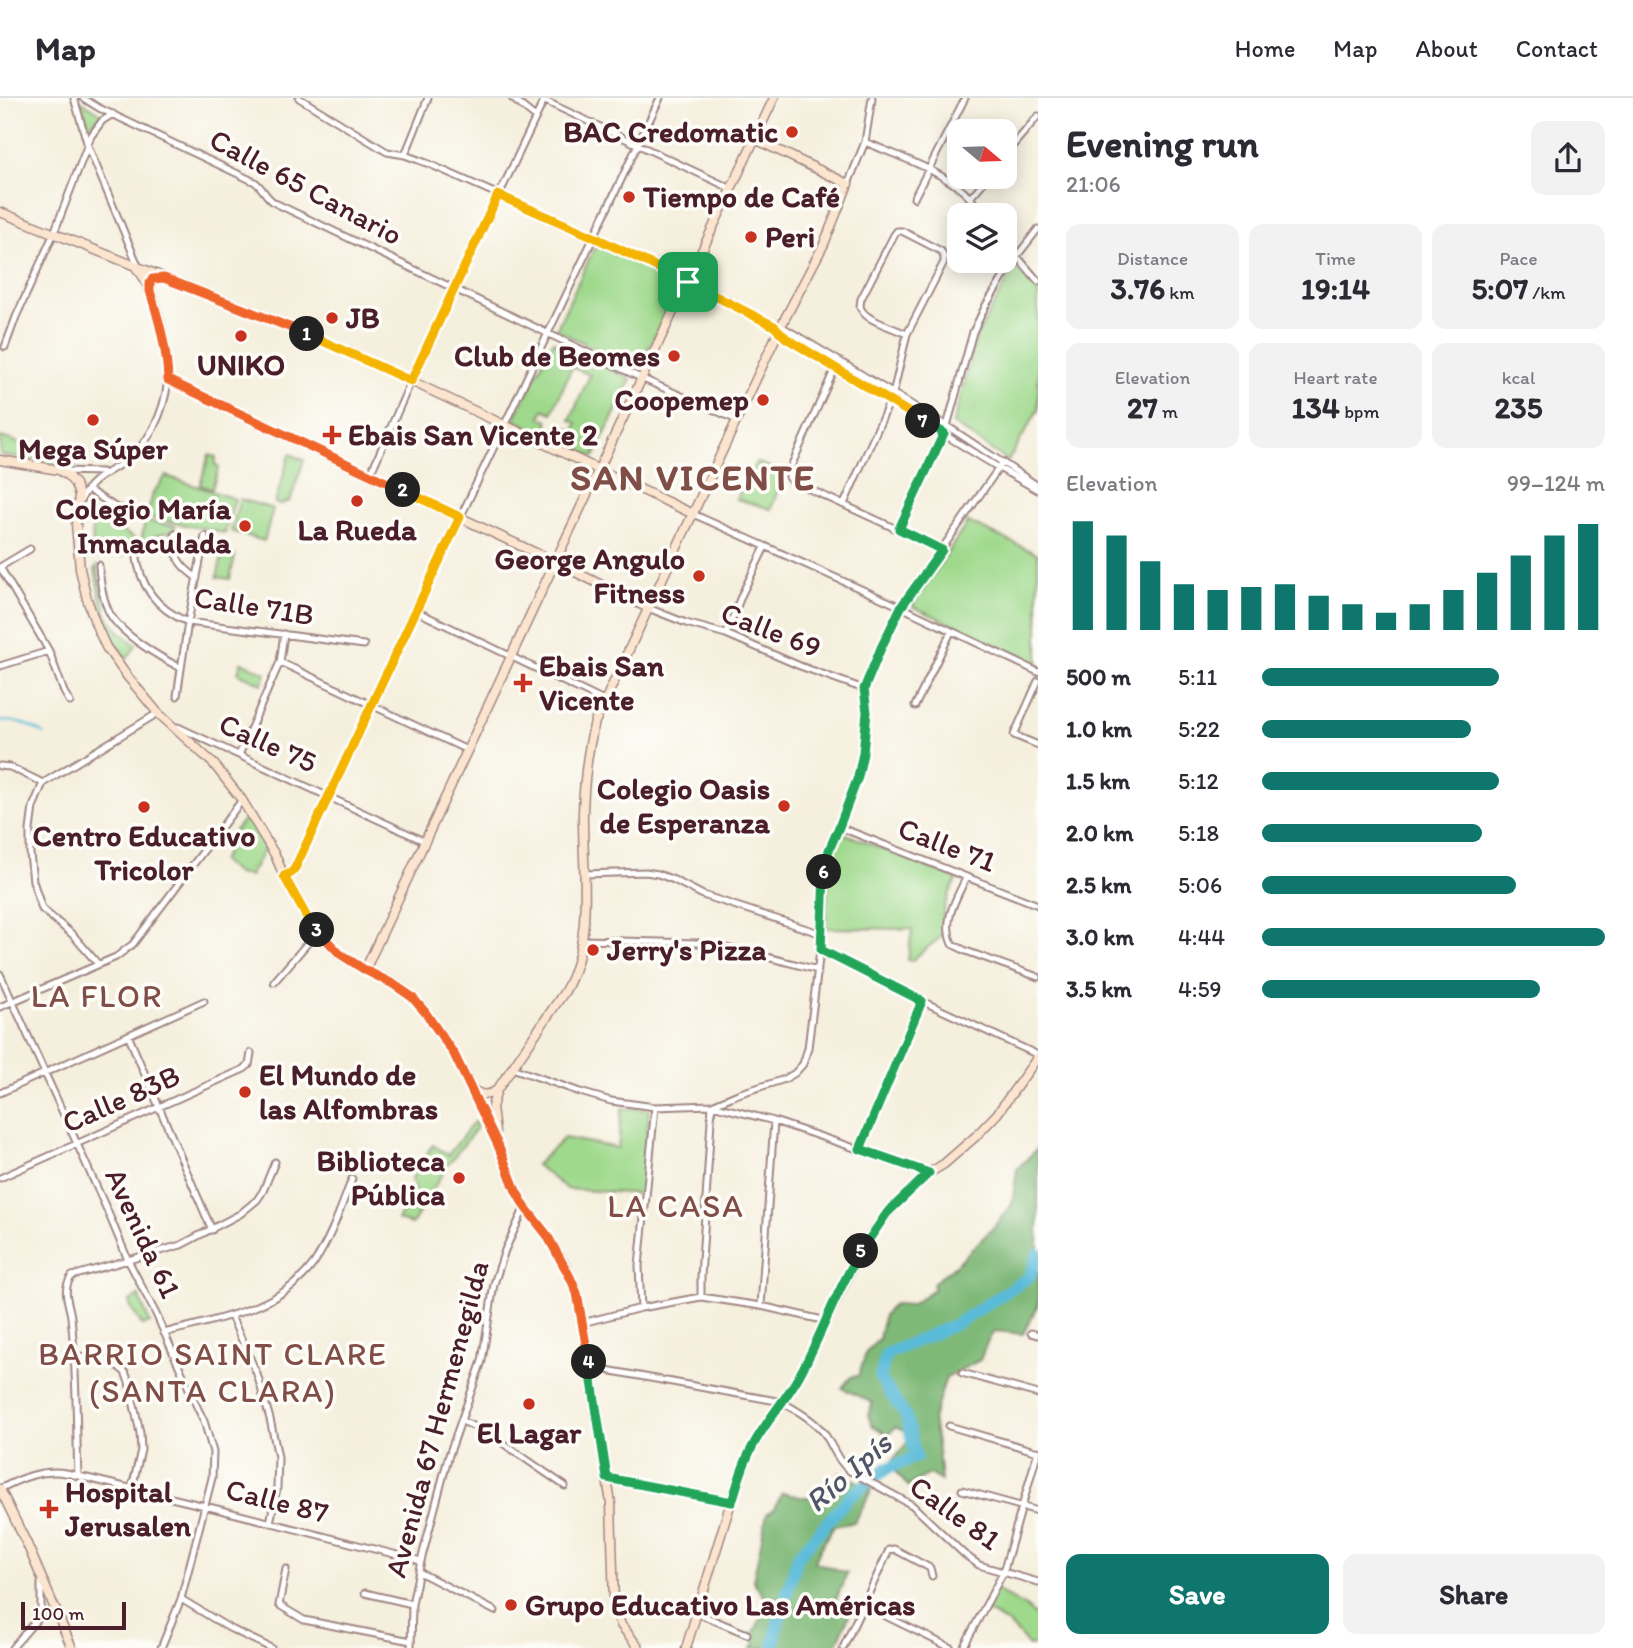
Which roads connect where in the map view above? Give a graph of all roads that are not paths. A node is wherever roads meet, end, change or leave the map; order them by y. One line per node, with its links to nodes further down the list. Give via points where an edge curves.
1 (74, 98): 18 (street)
2 (83, 98): 11 (street, Calle 65 Canario)
3 (299, 98): 19 (street, via 387,152)
4 (428, 98): 19 (street)
5 (512, 98): 13 (street)
6 (660, 98): 17 (street)
7 (774, 98): 14 (main road)
8 (872, 98): 16 (street)
9 (965, 98): 20 (street)
10 (544, 99): 13 (street); 17 (street)
11 (113, 114): 18 (street, via 102,121); 39 (street, Calle 65 Canario, via 255,182 275,203)
12 (1038, 116): 15 (street)
13 (535, 117): 24 (street)
14 (755, 139): 21 (main road); 22 (main road)
15 (1017, 141)
16 (865, 142): 20 (street); 21 (street)
17 (637, 145): 22 (street); 31 (street)
18 (88, 146): 30 (street); 34 (street)
19 (405, 155): 24 (street)
20 (927, 169): 25 (street); 26 (street)
21 (849, 184): 41 (main road)
22 (732, 189): 38 (main road)
23 (978, 189): 26 (street)
24 (498, 195): 31 (street); 39 (street)
25 (914, 198)
26 (970, 198): 27 (street)
27 (974, 203)
28 (0, 212): 30 (main road)
29 (1038, 229): 32 (street)
30 (54, 233): 33 (main road); 44 (street)
31 (594, 237): 38 (street); 42 (street)
32 (1017, 257): 37 (street)
33 (129, 263): 34 (main road); 40 (main road, via 144,277)
34 (139, 268): 36 (main road)
35 (1007, 273): 54 (street, via 973,332)
36 (164, 278): 40 (main road, via 151,280); 49 (main road)
37 (1038, 281)
38 (688, 282): 41 (street); 47 (main road)
39 (454, 288): 42 (street, Calle 65 Canario); 49 (street)
40 (150, 291): 48 (main road, via 163,337)
41 (780, 328): 45 (street); 46 (street, via 786,338); 52 (main road)
42 (548, 333): 47 (street, Calle 65 Canario); 53 (street)
43 (907, 334): 43 (street, via 944,257 941,251 897,231 860,306 869,317); 50 (street)
44 (5, 347)
45 (838, 361): 46 (street); 50 (street)
46 (835, 369): 51 (street); 65 (street, via 789,477)
47 (643, 379): 52 (street, Calle 65 Canario); 60 (main road)
48 (168, 380): 61 (street, via 162,409 148,438); 62 (main road, Calle 69)
49 (411, 381): 53 (main road); 62 (street)
50 (893, 394): 51 (street); 54 (street)
51 (890, 401): 55 (street); 65 (street)
52 (737, 420): 68 (main road)
53 (505, 425): 60 (main road); 69 (street)
54 (947, 426): 55 (street); 57 (street)
55 (944, 433): 58 (street); 70 (street)
56 (0, 460): 59 (main road)
57 (1003, 462): 58 (street); 63 (street)
58 (999, 468): 63 (street); 75 (street)
59 (58, 470): 61 (street); 66 (main road, via 75,484)
60 (599, 470): 68 (main road); 77 (main road)
61 (106, 472): 64 (street)
62 (370, 474): 69 (main road, Calle 69)
63 (1038, 488)
64 (87, 489): 66 (street); 67 (street, via 117,508)
65 (844, 504): 70 (street)
66 (79, 506): 102 (main road, via 80,569 96,625 106,647)
67 (132, 506)
68 (693, 514): 73 (street); 82 (main road)
69 (460, 517): 77 (main road, Calle 69); 83 (street)
70 (899, 529): 75 (street)
71 (175, 534): 80 (street, via 178,562)
72 (205, 536): 80 (street)
73 (765, 547): 81 (street); 87 (street)
74 (30, 549): 79 (street)
75 (942, 550): 81 (street)
76 (136, 551): 84 (street, Calle 71B, via 150,595)
77 (555, 562): 82 (main road, Calle 69); 90 (main road)
78 (99, 565): 93 (street, via 110,614 131,635)
79 (0, 567): 89 (street)
80 (197, 578): 84 (street)
81 (901, 607): 85 (street); 96 (street)
82 (648, 608): 87 (street, Calle 69); 98 (main road)
83 (415, 611): 90 (street); 100 (street)
84 (188, 622): 86 (street, Calle 71B); 93 (street)
85 (951, 632): 94 (street); 101 (street)
86 (284, 634): 88 (street, Calle 71B); 91 (street)
87 (726, 634): 96 (street, Calle 69)
88 (364, 645)
89 (49, 651): 92 (street); 99 (street)
90 (511, 656): 98 (street); 105 (main road)
91 (280, 662): 100 (street); 106 (street)
92 (0, 666)
93 (181, 668): 97 (street)
94 (1038, 672)
95 (1038, 681): 104 (street, via 1014,734)
96 (864, 689): 111 (street, via 863,753)
97 (177, 696)
98 (604, 701): 113 (main road, via 587,760)
99 (70, 702)
100 (371, 704): 105 (street); 109 (street)
101 (915, 706)
102 (158, 713): 103 (main road); 108 (street)
103 (168, 723): 106 (street, Calle 75); 110 (main road, via 213,763)
104 (1038, 745)
105 (467, 750): 112 (main road)
106 (239, 755): 109 (street, Calle 75)
107 (0, 766): 108 (street)
108 (43, 783): 121 (street, via 30,830 33,881 42,909 73,934)
109 (329, 796): 112 (street, Calle 75); 114 (street, via 295,868)
110 (242, 800): 114 (main road); 121 (street, via 133,944)
111 (839, 827): 115 (street, Calle 71); 118 (street, via 824,867)
112 (424, 841): 122 (main road)
113 (584, 874): 118 (street, via 658,874 703,895); 119 (main road)
114 (284, 876): 117 (main road)
115 (966, 878): 116 (street, Calle 71); 125 (street, via 949,918 952,944)
116 (1038, 905)
117 (318, 931): 122 (main road, via 340,954); 126 (street)
118 (822, 934): 120 (street)
119 (583, 940): 123 (street, via 698,943); 134 (main road, via 565,990)
120 (821, 950): 123 (street); 128 (street)
121 (98, 964): 129 (street)
122 (365, 970): 136 (main road, via 412,997 444,1039)
123 (818, 970): 139 (street, via 803,1064 785,1079)
124 (0, 974): 129 (street, Avenida 61)
125 (1038, 976)
126 (274, 982)
127 (204, 1001): 131 (street)
128 (922, 1001): 133 (street); 145 (street)
129 (13, 1002): 130 (street); 135 (street, Avenida 61)
130 (0, 1007)
131 (128, 1035): 135 (street); 140 (street)
132 (251, 1053): 140 (street, Calle 83B, via 244,1069)
133 (1038, 1056): 147 (main road, via 975,1137)
134 (512, 1068): 137 (main road); 141 (street, via 611,1101)
135 (45, 1073): 138 (street); 143 (street, Avenida 61)
136 (469, 1085): 137 (main road, via 479,1094); 144 (main road)
137 (497, 1090): 144 (main road, via 492,1114)
138 (0, 1093)
139 (712, 1105): 141 (street); 142 (street); 153 (street)
140 (159, 1107): 143 (street, Calle 83B); 151 (street)
141 (655, 1107): 155 (street, via 639,1266)
142 (774, 1121): 145 (street); 154 (street)
143 (77, 1144): 148 (street, Calle 83B); 152 (street, Avenida 61)
144 (498, 1145): 150 (main road)
145 (860, 1149): 147 (street)
146 (275, 1162): 151 (street, via 257,1200)
147 (929, 1173): 157 (main road, via 874,1230)
148 (0, 1178)
149 (352, 1179): 156 (street, via 324,1245 302,1278 275,1298)
150 (525, 1207): 158 (main road, via 565,1265 577,1293); 165 (street, Avenida 67 Hermenegilda, via 494,1284 482,1361)
151 (212, 1230): 152 (street, via 181,1245)
152 (128, 1260): 159 (street, Avenida 61); 160 (street, via 72,1276 66,1298)
153 (701, 1297): 154 (street); 155 (street)
154 (761, 1306): 157 (street)
155 (641, 1307): 158 (street)
156 (231, 1316): 159 (street); 178 (street, via 257,1374 278,1457)
157 (827, 1321): 164 (main road)
158 (582, 1323): 161 (main road)
159 (164, 1333): 175 (street, Avenida 61, via 213,1452)
160 (74, 1356): 168 (street); 171 (street, via 111,1361 125,1372 141,1433)
161 (590, 1367): 164 (street, Calle 81); 169 (main road)
162 (962, 1373): 163 (street)
163 (1038, 1394)
164 (782, 1402): 174 (main road, via 755,1442); 182 (street, Calle 81, via 822,1431 841,1465 912,1505 979,1566)
165 (462, 1421): 170 (street, via 488,1433); 179 (street, Avenida 67 Hermenegilda)
166 (949, 1426): 167 (street)
167 (1038, 1452): 176 (street)
168 (78, 1476): 171 (street, Calle 87); 172 (street, Calle 87, via 36,1474)
169 (607, 1478): 174 (street); 198 (main road, via 614,1604 621,1625)
170 (565, 1486)
171 (132, 1488): 175 (street, Calle 87)
172 (0, 1489): 183 (main road)
173 (962, 1490): 176 (street)
174 (732, 1502): 191 (main road)
175 (205, 1506): 178 (street, Calle 87); 187 (street, Avenida 61)
176 (1022, 1507): 177 (street); 182 (street)
177 (1038, 1511)
178 (270, 1523): 179 (street, Calle 87)
179 (421, 1561): 181 (street, Avenida 67 Hermenegilda)
180 (286, 1569): 193 (street, via 279,1605 303,1620)
181 (419, 1572): 188 (street, Avenida 67 Hermenegilda); 190 (street)
182 (1003, 1573): 185 (street, Calle 81); 202 (street)
183 (41, 1576): 194 (street, via 40,1617); 195 (main road)
184 (932, 1576): 189 (street, via 930,1568 889,1550)
185 (1038, 1582)
186 (365, 1593): 188 (street)
187 (181, 1600): 196 (street, Avenida 61); 197 (street)
188 (412, 1604): 193 (street, Avenida 67 Hermenegilda)
189 (863, 1605): 200 (street); 201 (street)
190 (495, 1611)
191 (698, 1613): 192 (street); 199 (main road)
192 (747, 1634)
193 (411, 1644)
194 (12, 1648)
195 (72, 1648)
196 (161, 1648)
197 (271, 1648)
198 (639, 1648)
199 (686, 1648)
200 (843, 1648)
201 (951, 1648)
202 (963, 1648)

